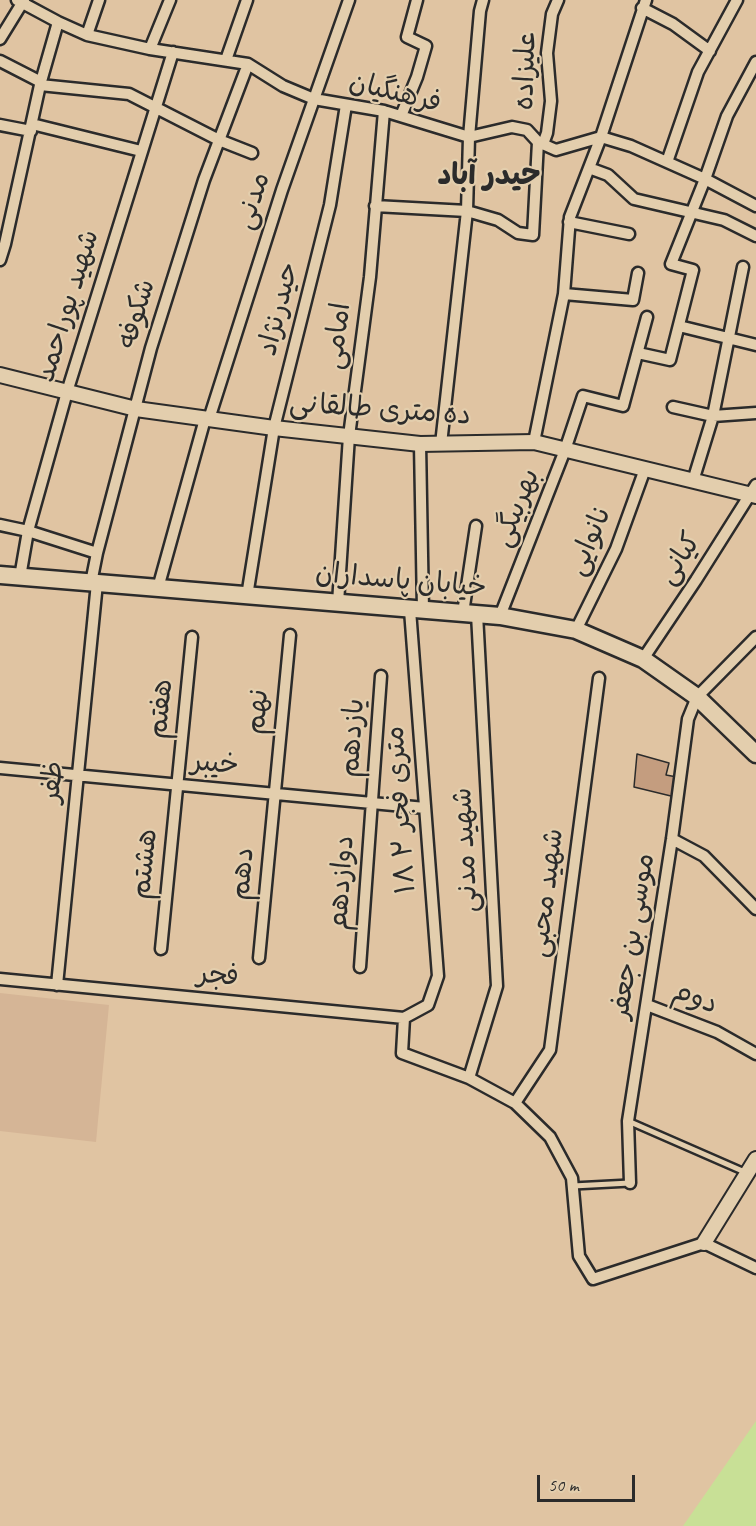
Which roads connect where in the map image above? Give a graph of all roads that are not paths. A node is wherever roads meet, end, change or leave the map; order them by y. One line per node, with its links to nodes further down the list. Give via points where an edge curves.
1 (99, 0): 12 (street)
2 (170, 0): 14 (street)
3 (247, 0): 17 (street)
4 (349, 0): 22 (street, مدنی)
5 (417, 0): 26 (street, via 406,37 426,46)
6 (483, 0): 29 (street)
7 (558, 0): 32 (street, علیزاده, via 552,14 547,54 551,101 547,133)
8 (737, 0): 15 (street)
9 (21, 1): 11 (street, فرهنگیان); 13 (street)
10 (644, 4): 15 (street); 30 (street)
11 (58, 22): 12 (street, فرهنگیان); 21 (street)
12 (87, 34): 14 (street, فرهنگیان)
13 (0, 39)
14 (150, 49): 16 (street, فرهنگیان)
15 (710, 51): 35 (street, via 698,72)
16 (173, 52): 17 (street, فرهنگیان); 24 (street, شهید پوراحمد)
17 (226, 60): 20 (street, فرهنگیان)
18 (0, 62): 21 (street)
19 (756, 62): 37 (street, via 727,116)
20 (248, 64): 22 (street, فرهنگیان, via 282,86); 31 (street, شکوفه)
21 (40, 83): 24 (street, via 129,94); 28 (street)
22 (314, 99): 23 (street, فرهنگیان); 61 (street, مدنی)
23 (346, 105): 25 (street, فرهنگیان); 62 (street, حیدرنژاد, via 330,205)
24 (154, 108): 31 (street); 33 (street, شهید پوراحمد)
25 (384, 111): 26 (street, فرهنگیان); 40 (street, امامی)
26 (401, 116): 29 (street, فرهنگیان)
27 (0, 124): 28 (street)
28 (32, 128): 33 (street); 46 (street)
29 (469, 136): 32 (street, فرهنگیان, via 512,126 527,130); 41 (street)
30 (601, 137): 32 (street, فرهنگیان, via 556,150); 35 (street); 36 (street)
31 (219, 140): 34 (street); 58 (street, شکوفه, via 154,336)
32 (541, 143): 41 (street, علیزاده, via 533,235 518,233 498,220)
33 (141, 152): 56 (street, شهید پوراحمد)
34 (252, 153)
35 (667, 162): 37 (street)
36 (589, 168): 42 (street, via 608,175 634,199); 43 (street)
37 (705, 179): 39 (street); 42 (street)
38 (756, 193): 39 (street)
39 (754, 205)
40 (375, 206): 41 (street); 63 (street, امامی)
41 (467, 211): 66 (street)
42 (691, 213): 45 (street, via 724,220); 51 (street, via 670,264 693,270)
43 (569, 222): 44 (street); 49 (street)
44 (629, 234)
45 (756, 236)
46 (0, 260)
47 (743, 267): 52 (street)
48 (638, 273): 49 (street, via 633,300)
49 (564, 294): 64 (street)
50 (647, 317): 54 (street)
51 (679, 326): 52 (street); 54 (street, via 670,360)
52 (729, 338): 53 (street); 60 (street)
53 (756, 345)
54 (638, 353): 67 (street, بهربیگی, via 623,406 583,396)
55 (0, 375): 56 (street, ده متری طالقانی)
56 (67, 392): 58 (street, ده متری طالقانی); 73 (street, شهید پوراحمد)
57 (673, 408): 60 (street)
58 (136, 409): 61 (street, ده متری طالقانی); 74 (street, شکوفه)
59 (756, 414): 60 (street)
60 (713, 416): 69 (street)
61 (207, 419): 62 (street, ده متری طالقانی); 78 (street, مدنی)
62 (274, 428): 63 (street, ده متری طالقانی); 79 (street, حیدرنژاد)
63 (349, 436): 65 (street, ده متری طالقانی); 80 (street, امامی)
64 (534, 442): 66 (street, ده متری طالقانی); 67 (street, ده متری طالقانی)
65 (420, 444): 66 (street, ده متری طالقانی); 81 (street, ۱۸ متری فجر ۲)
66 (441, 444)
67 (565, 450): 68 (street, ده متری طالقانی); 83 (street, بهربیگی)
68 (645, 469): 69 (street, ده متری طالقانی); 84 (street, نانوایی, via 616,549)
69 (693, 481): 70 (street, ده متری طالقانی)
70 (754, 492): 88 (street, کیانی)
71 (0, 525): 73 (street)
72 (476, 526): 82 (street, شهید مدنی)
73 (28, 531): 74 (street); 76 (street, شهید پوراحمد)
74 (97, 553): 77 (street, شکوفه)
75 (0, 575): 76 (main road, خیابان پاسداران)
76 (20, 577): 77 (main road, خیابان پاسداران)
77 (94, 583): 78 (main road, خیابان پاسداران); 94 (street, ظفر)
78 (158, 588): 79 (main road, خیابان پاسداران)
79 (247, 596): 80 (main road, خیابان پاسداران)
80 (338, 603): 81 (main road, خیابان پاسداران)
81 (416, 610): 82 (main road, خیابان پاسداران); 98 (street, ۱۸ متری فجر ۲)
82 (470, 613): 83 (main road, خیابان پاسداران); 109 (street, شهید مدنی, via 497,986)
83 (500, 616): 84 (main road, خیابان پاسداران)
84 (576, 630): 88 (main road, خیابان پاسداران)
85 (290, 635): 96 (street, نهم)
86 (192, 637): 95 (street, هفتم)
87 (756, 638): 91 (street)
88 (643, 658): 91 (main road, خیابان پاسداران)
89 (381, 676): 97 (street, یازدهم)
90 (599, 678): 110 (street, شهید محبی, via 550,1050)
91 (697, 697): 92 (main road, خیابان پاسداران); 99 (street, موسی بن جعفر, via 688,719)
92 (755, 751)
93 (0, 768): 94 (street, خیبر)
94 (78, 775): 95 (street, خیبر); 105 (street, ظفر)
95 (178, 784): 96 (street, خیبر); 101 (street, هشتم)
96 (275, 794): 97 (street, خیبر); 102 (street, دهم)
97 (372, 803): 98 (street, خیبر); 103 (street, دوازدهم)
98 (425, 808): 107 (street, ۱۸ متری فجر ۲, via 438,976 428,1005)
99 (672, 839): 100 (street, via 704,856); 106 (street, موسی بن جعفر)
100 (756, 909)
101 (161, 949)
102 (259, 958)
103 (360, 966)
104 (0, 979): 105 (street, فجر)
105 (57, 985): 107 (street, فجر)
106 (647, 1005): 108 (street, دوم, via 717,1032); 111 (street, موسی بن جعفر)
107 (404, 1018): 109 (street, via 402,1053)
108 (756, 1054)
109 (469, 1078): 110 (street)
110 (515, 1103): 115 (street, via 550,1137)
111 (628, 1121): 113 (lane); 114 (street, موسی بن جعفر)
112 (756, 1159): 113 (street)
113 (747, 1173): 116 (street)
114 (630, 1183): 115 (lane)
115 (573, 1186): 116 (street, via 579,1256 593,1279)
116 (704, 1243): 117 (street)
117 (756, 1267)

